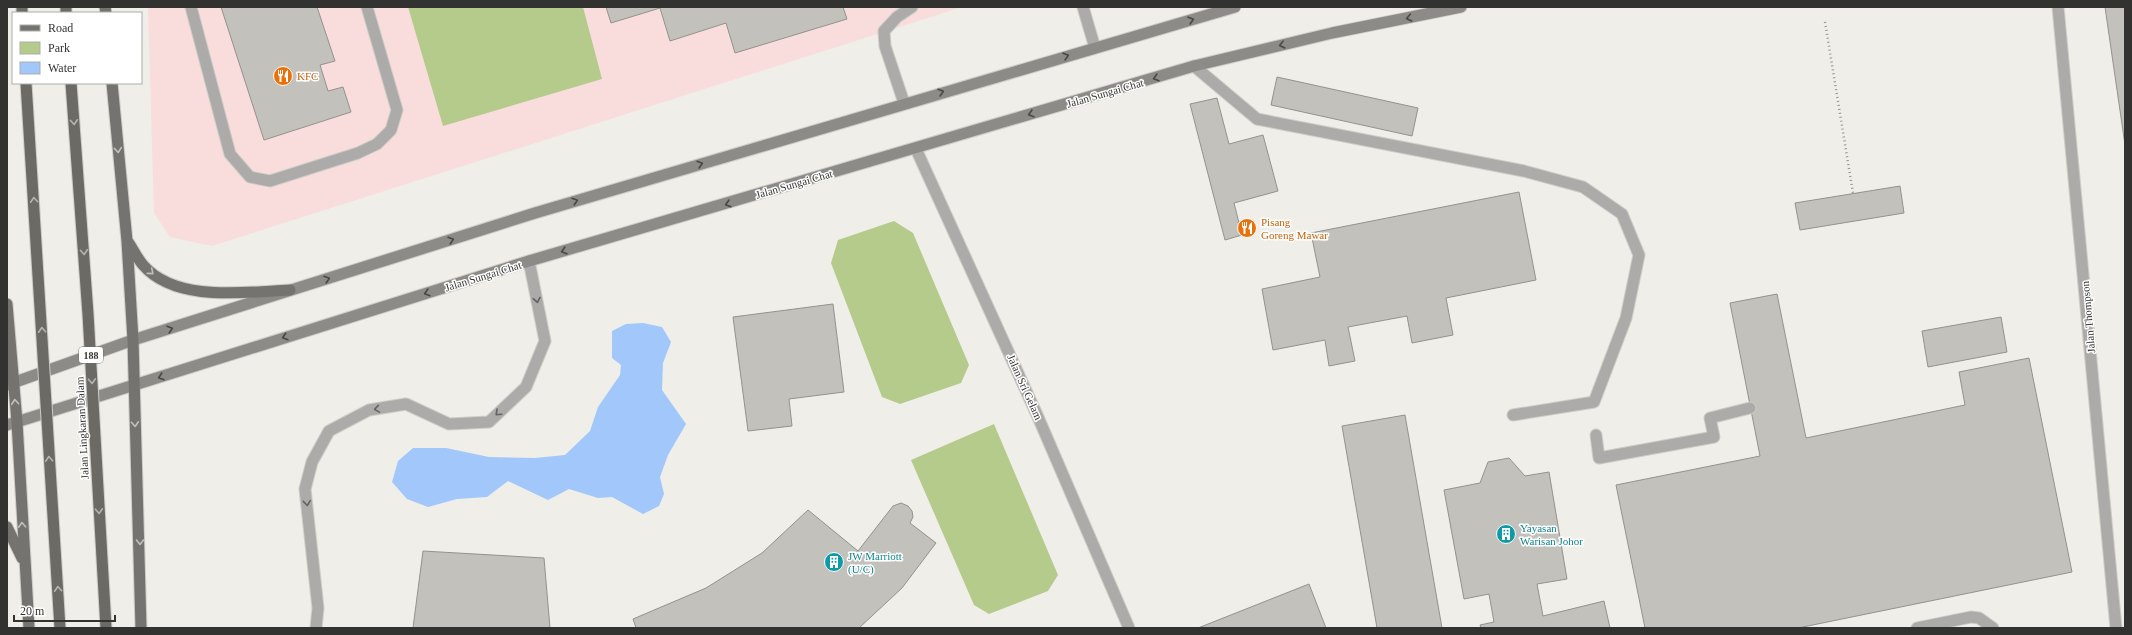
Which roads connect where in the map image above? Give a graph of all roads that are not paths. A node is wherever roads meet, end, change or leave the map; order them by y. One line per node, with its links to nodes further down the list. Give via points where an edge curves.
1 (191, 7): 2 (street, via 230,154 250,177 270,181 358,153 377,144 391,130 397,110)
2 (367, 7)
3 (912, 7): 13 (street, via 884,31 885,46)
4 (1083, 7): 8 (street)
5 (1234, 7): 8 (main road, one-way to 5)
6 (1461, 7): 9 (main road, Jalan Sungai Chat, one-way to 9, via 1332,33)
7 (2058, 7): 36 (street, Jalan Thompson)
8 (1095, 48): 13 (main road, one-way to 8)
9 (1194, 66): 14 (main road, Jalan Sungai Chat, one-way to 14); 23 (street, via 1257,118 1524,171 1583,187 1622,214 1639,255 1626,318 1594,402)
10 (26, 84): 29 (highway, one-way to 10, bridge)
11 (71, 84): 30 (highway, Jalan Lingkaran Dalam / 188, one-way to 30, bridge, via 88,314)
12 (112, 84): 15 (main road, one-way to 15)
13 (904, 103): 17 (main road, one-way to 13, via 542,211)
14 (916, 148): 16 (main road, Jalan Sungai Chat, one-way to 16); 33 (street, Jalan Sri Gelam, via 1038,417)
15 (127, 242): 17 (main road, one-way to 17, via 143,265 157,277 185,289 224,293); 19 (main road)
16 (529, 261): 21 (main road, Jalan Sungai Chat, one-way to 21); 32 (street, one-way to 32, via 545,342 526,388 489,422 449,424 406,404 369,410 329,431 312,462 305,489 318,608)
17 (290, 290): 19 (main road, one-way to 17)
18 (7, 304): 20 (main road)
19 (133, 340): 20 (main road); 21 (main road)
20 (10, 384): 24 (main road, one-way to 20)
21 (134, 385): 24 (main road, Jalan Sungai Chat); 31 (main road, one-way to 31)
22 (1750, 408): 25 (street, via 1710,418 1714,437 1599,458)
23 (1513, 415)
24 (12, 424): 27 (main road, one-way to 24)
25 (1596, 434)
26 (7, 527): 27 (main road)
27 (24, 564): 28 (main road)
28 (29, 628)
29 (60, 628)
30 (106, 628)
31 (141, 628)
32 (316, 628)
33 (1129, 628)
34 (1917, 628): 35 (street, via 1972,617 1979,618)
35 (1993, 628)
36 (2116, 628)

